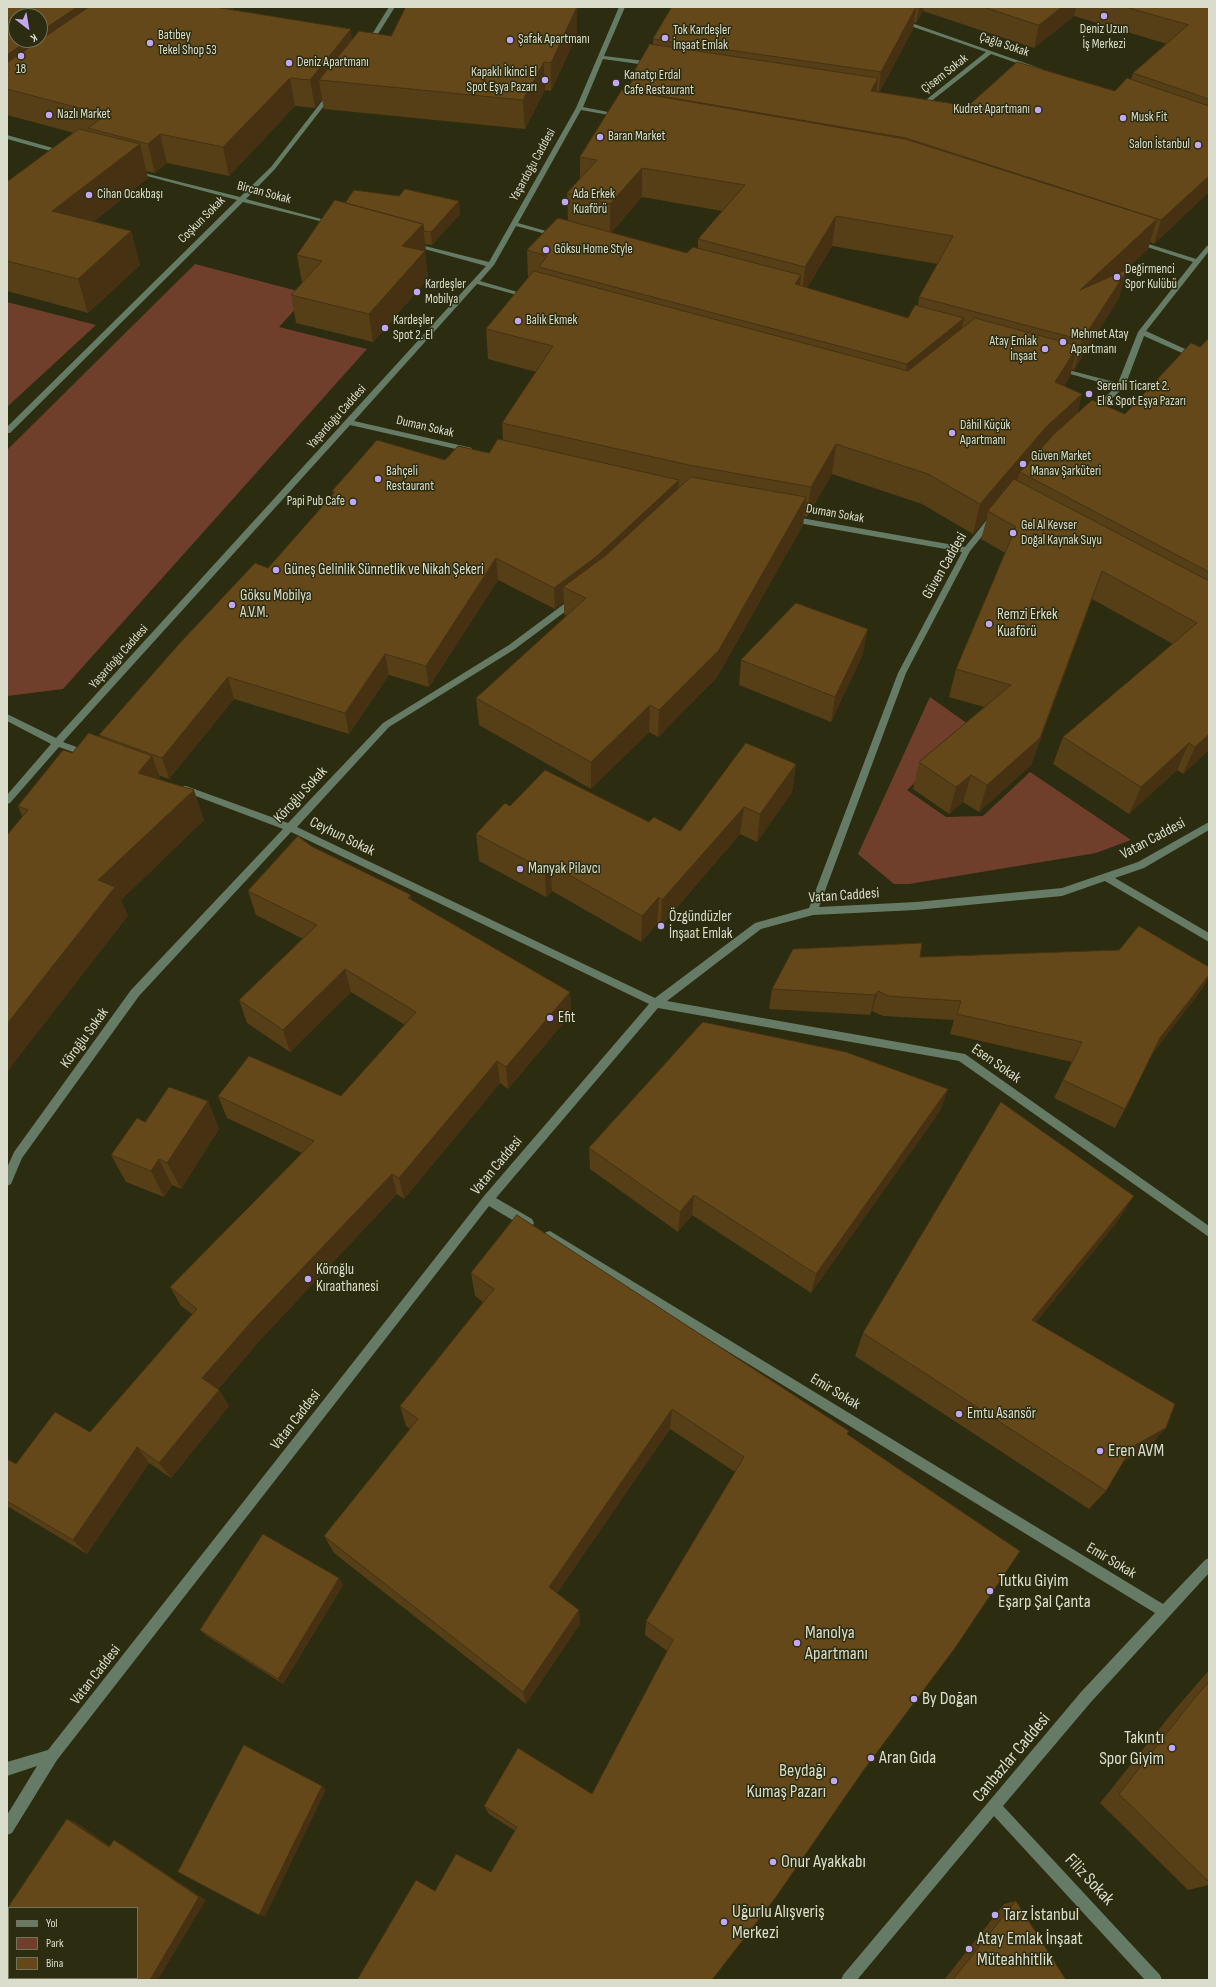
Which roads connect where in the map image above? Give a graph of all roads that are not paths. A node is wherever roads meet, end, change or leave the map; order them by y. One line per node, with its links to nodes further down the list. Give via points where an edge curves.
1 (392, 7): 4 (street, via 377,34)
2 (622, 7): 6 (street, Yaşardoğu Caddesi)
3 (894, 19): 5 (street, Çağla Sokak)
4 (363, 52)
5 (990, 52): 8 (street, Çağla Sokak); 10 (street, Çisem Sokak, via 923,105)
6 (601, 57): 7 (street); 11 (street, Yaşardoğu Caddesi)
7 (662, 65)
8 (1042, 70)
9 (334, 88): 16 (street, Coşkun Sokak, via 273,168)
10 (907, 103)
11 (578, 108): 12 (street); 17 (street, Yaşardoğu Caddesi)
12 (631, 117)
13 (7, 137): 14 (street)
14 (74, 155)
15 (127, 169): 16 (street, Bircan Sokak)
16 (240, 200): 18 (street, Bircan Sokak); 33 (street, Coşkun Sokak)
17 (514, 224): 19 (street); 24 (street, Yaşardoğu Caddesi)
18 (340, 226)
19 (567, 238)
20 (1128, 239): 23 (street)
21 (410, 244): 24 (street)
22 (1209, 247): 23 (street)
23 (1196, 261): 27 (street)
24 (491, 265): 25 (street, Yaşardoğu Caddesi)
25 (476, 282): 26 (street); 32 (street, Yaşardoğu Caddesi)
26 (533, 297)
27 (1142, 332): 28 (street); 30 (street)
28 (1209, 363)
29 (1052, 368): 30 (street)
30 (1121, 386): 31 (street)
31 (1087, 418)
32 (349, 422): 34 (street, Duman Sokak); 40 (street, Yaşardoğu Caddesi)
33 (7, 431)
34 (477, 451)
35 (996, 514): 37 (street, Güven Caddesi)
36 (780, 517): 37 (street, Duman Sokak)
37 (967, 550): 47 (street, Güven Caddesi, via 902,673)
38 (582, 595): 45 (street, Köroğlu Sokak, via 512,647 386,725)
39 (7, 717): 40 (street)
40 (56, 743): 41 (street); 43 (street, Yaşardoğu Caddesi)
41 (97, 758)
42 (171, 784): 45 (street, Ceyhun Sokak)
43 (7, 801)
44 (1209, 826): 46 (street, Vatan Caddesi, via 1142,865)
45 (289, 827): 49 (street, Ceyhun Sokak); 50 (street, Köroğlu Sokak, via 135,993 18,1155)
46 (1106, 877): 47 (street, Vatan Caddesi, via 1062,892 916,906); 48 (street)
47 (814, 911): 49 (street, Vatan Caddesi, via 758,926)
48 (1209, 938)
49 (656, 1003): 51 (street, Vatan Caddesi); 52 (street, Esen Sokak, via 961,1057)
50 (7, 1181)
51 (488, 1199): 54 (street, Emir Sokak); 55 (street, Vatan Caddesi)
52 (1209, 1232)
53 (1209, 1564): 54 (street, Canbazlar Caddesi)
54 (1164, 1612): 57 (street, Canbazlar Caddesi, via 1086,1697)
55 (52, 1755): 56 (street); 58 (street, Vatan Caddesi)
56 (7, 1769)
57 (994, 1806): 59 (street, Canbazlar Caddesi); 60 (street, Filiz Sokak)
58 (7, 1828)
59 (848, 1980)
60 (1155, 1980)

